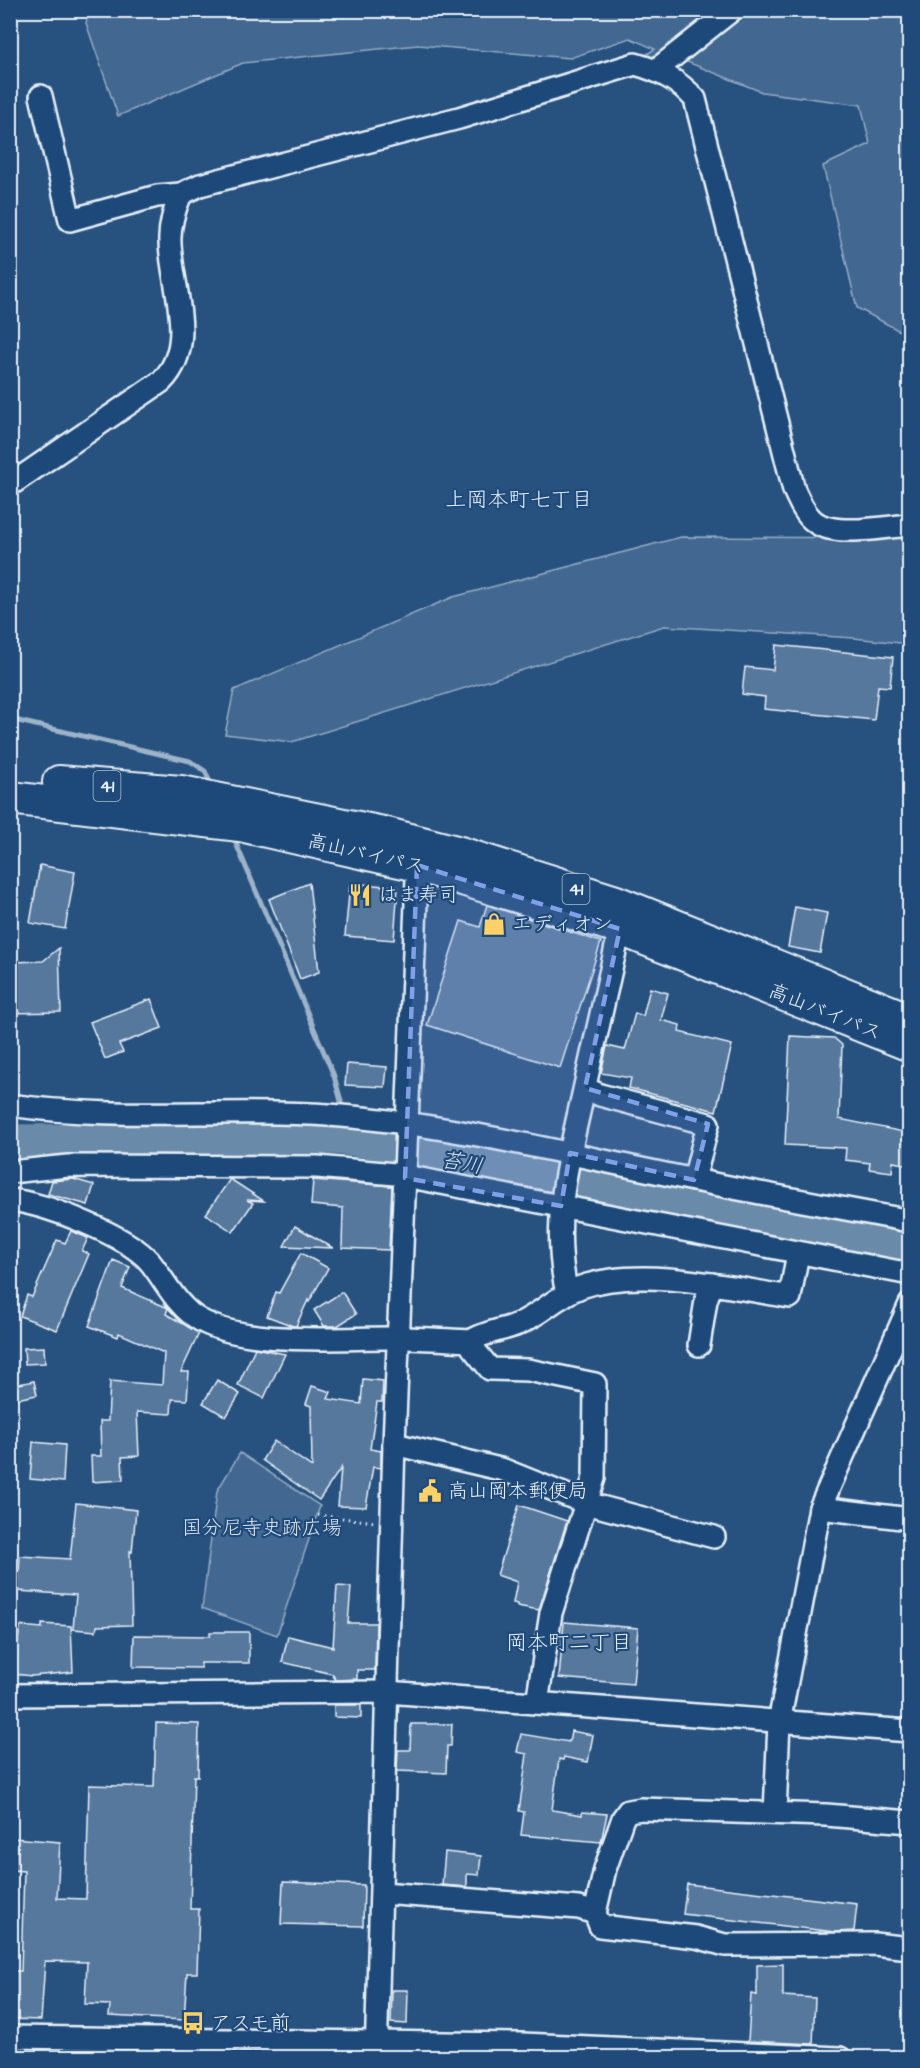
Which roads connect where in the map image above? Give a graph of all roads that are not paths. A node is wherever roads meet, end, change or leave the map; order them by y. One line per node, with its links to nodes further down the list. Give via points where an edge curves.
1 (732, 10): 2 (street)
2 (656, 70): 4 (street, via 635,64 459,118 200,185); 6 (street, via 681,84 695,99 794,490 801,504 815,522 825,527 843,530)
3 (41, 96): 4 (street, via 70,220 157,196)
4 (181, 194): 5 (street, via 173,213 170,242 182,337 180,354 172,370 162,381)
5 (10, 485)
6 (909, 525)
7 (10, 778): 9 (highway, 高山バイパス / 41, via 181,792)
8 (10, 798): 9 (highway, 高山バイパス / 41)
9 (222, 811): 10 (highway, 高山バイパス / 41)
10 (418, 853): 11 (highway, 高山バイパス / 41); 12 (highway, 高山バイパス / 41, via 616,902); 16 (street)
11 (620, 929): 13 (highway, 高山バイパス / 41); 14 (street)
12 (909, 1020)
13 (909, 1046)
14 (585, 1088): 17 (street); 20 (street, via 708,1124)
15 (10, 1105): 16 (street, via 76,1112 327,1115)
16 (407, 1126): 17 (street); 19 (street)
17 (569, 1157): 20 (street); 22 (street)
18 (10, 1172): 19 (street, via 68,1166 317,1167)
19 (405, 1174): 22 (street); 29 (street)
20 (694, 1180): 23 (street)
21 (10, 1200): 29 (street, via 44,1207 135,1248 183,1307 216,1327 286,1338)
22 (561, 1203): 24 (street); 26 (street, via 558,1242)
23 (909, 1221)
24 (798, 1253): 25 (street); 27 (street, via 790,1297)
25 (909, 1274)
26 (565, 1284)
27 (712, 1284): 30 (street, via 647,1280 584,1286 518,1324); 31 (street)
28 (909, 1304): 34 (street)
29 (398, 1338): 30 (street); 32 (street)
30 (471, 1341): 33 (street, via 490,1368 528,1370 596,1384 594,1478)
31 (699, 1345)
32 (394, 1444): 33 (street, via 504,1470); 37 (street)
33 (586, 1503): 36 (street); 39 (street, via 551,1613)
34 (820, 1508): 35 (street); 40 (street)
35 (909, 1519)
36 (714, 1537)
37 (387, 1692): 38 (street); 39 (street); 44 (street)
38 (10, 1695)
39 (537, 1703): 40 (street)
40 (779, 1723): 41 (street); 42 (street)
41 (909, 1731)
42 (775, 1813): 43 (street); 45 (street, via 628,1811 605,1869)
43 (909, 1822)
44 (382, 1893): 45 (street, via 579,1908); 48 (street)
45 (595, 1913): 46 (street, via 600,1926 696,1937 725,1945 873,1944)
46 (909, 1948)
47 (10, 2037): 48 (street)
48 (376, 2049): 49 (street, via 579,2045)
49 (840, 2058)

